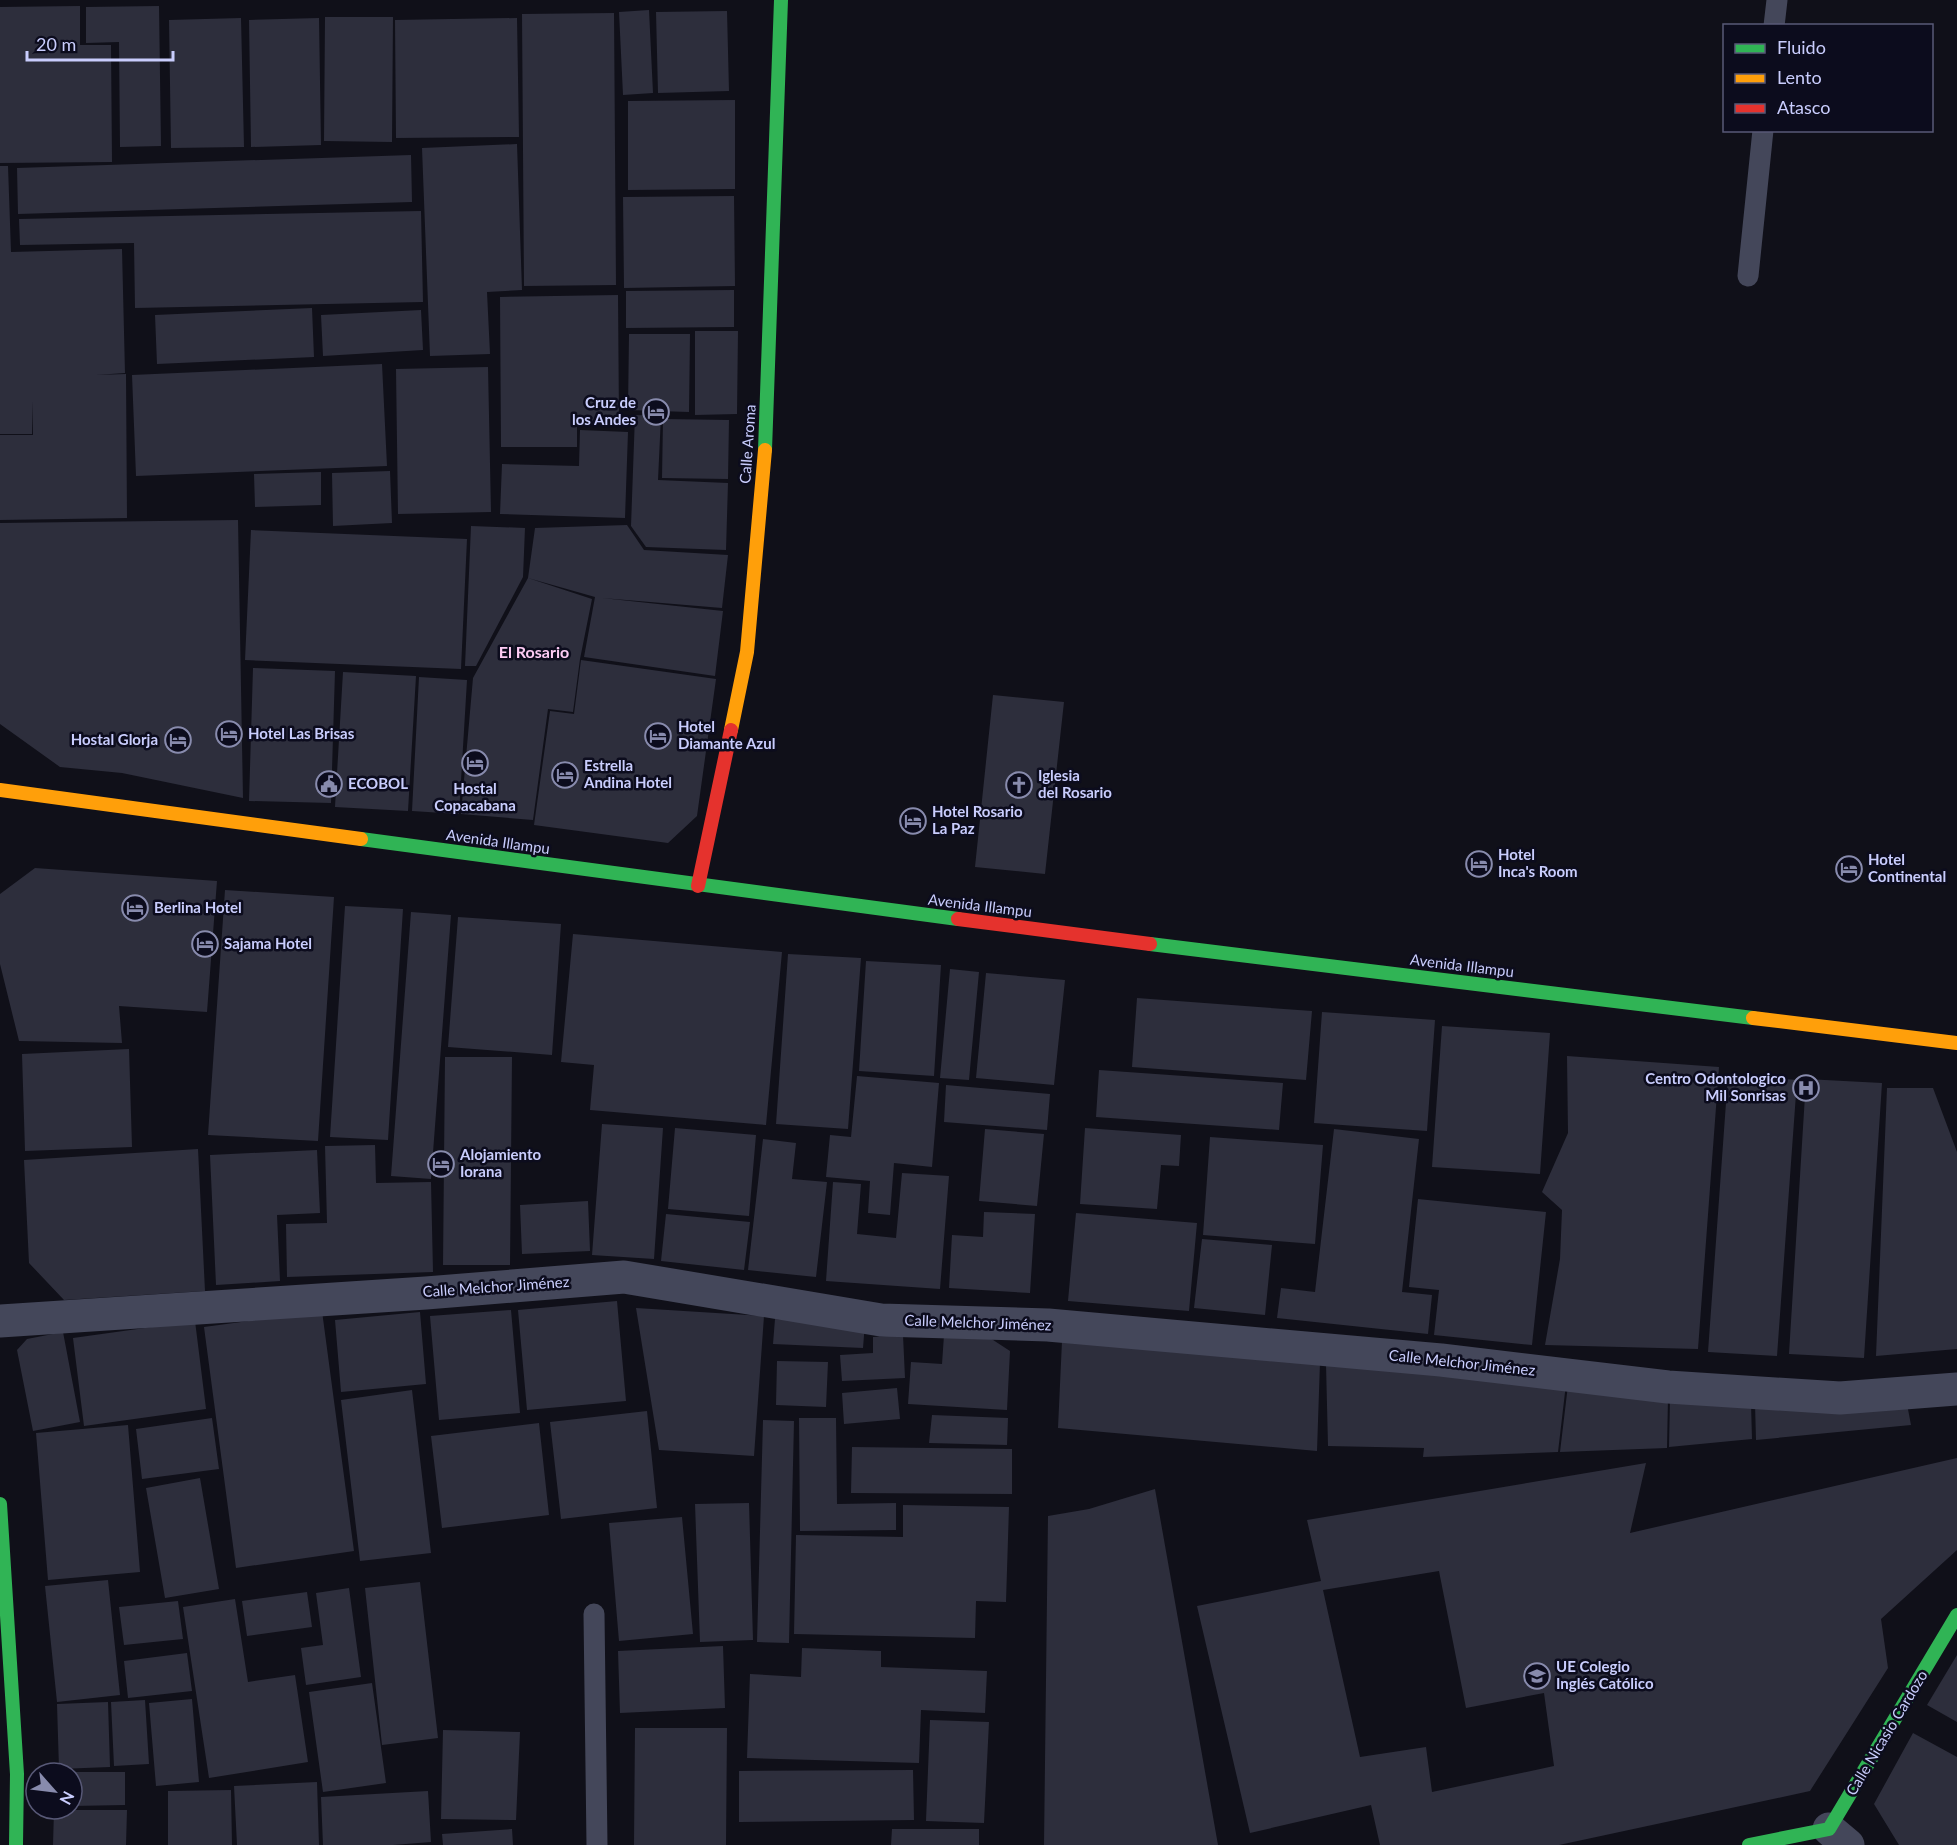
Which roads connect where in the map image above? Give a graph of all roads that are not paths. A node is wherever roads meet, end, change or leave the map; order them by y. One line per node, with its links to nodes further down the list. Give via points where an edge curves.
1 (781, 0): 7 (main road, Calle Aroma, via 766,428 747,652)
2 (1777, 0): 3 (lane)
3 (1774, 24)
4 (1763, 132): 5 (lane)
5 (1748, 276)
6 (0, 790): 7 (main road, Avenida Illampu)
7 (698, 886): 8 (main road, Avenida Illampu)
8 (1957, 1043)
9 (0, 1321): 10 (street, Calle Melchor Jiménez, via 624,1277 881,1320 1048,1325 1441,1360 1668,1387 1840,1398)
10 (1957, 1389)
11 (0, 1504): 15 (main road, via 17,1774)
12 (594, 1614): 16 (lane)
13 (1957, 1616): 14 (main road, Calle Nicasio Cardozo)
14 (1839, 1837): 17 (main road)
15 (16, 1845)
16 (597, 1845)
17 (1749, 1845)

